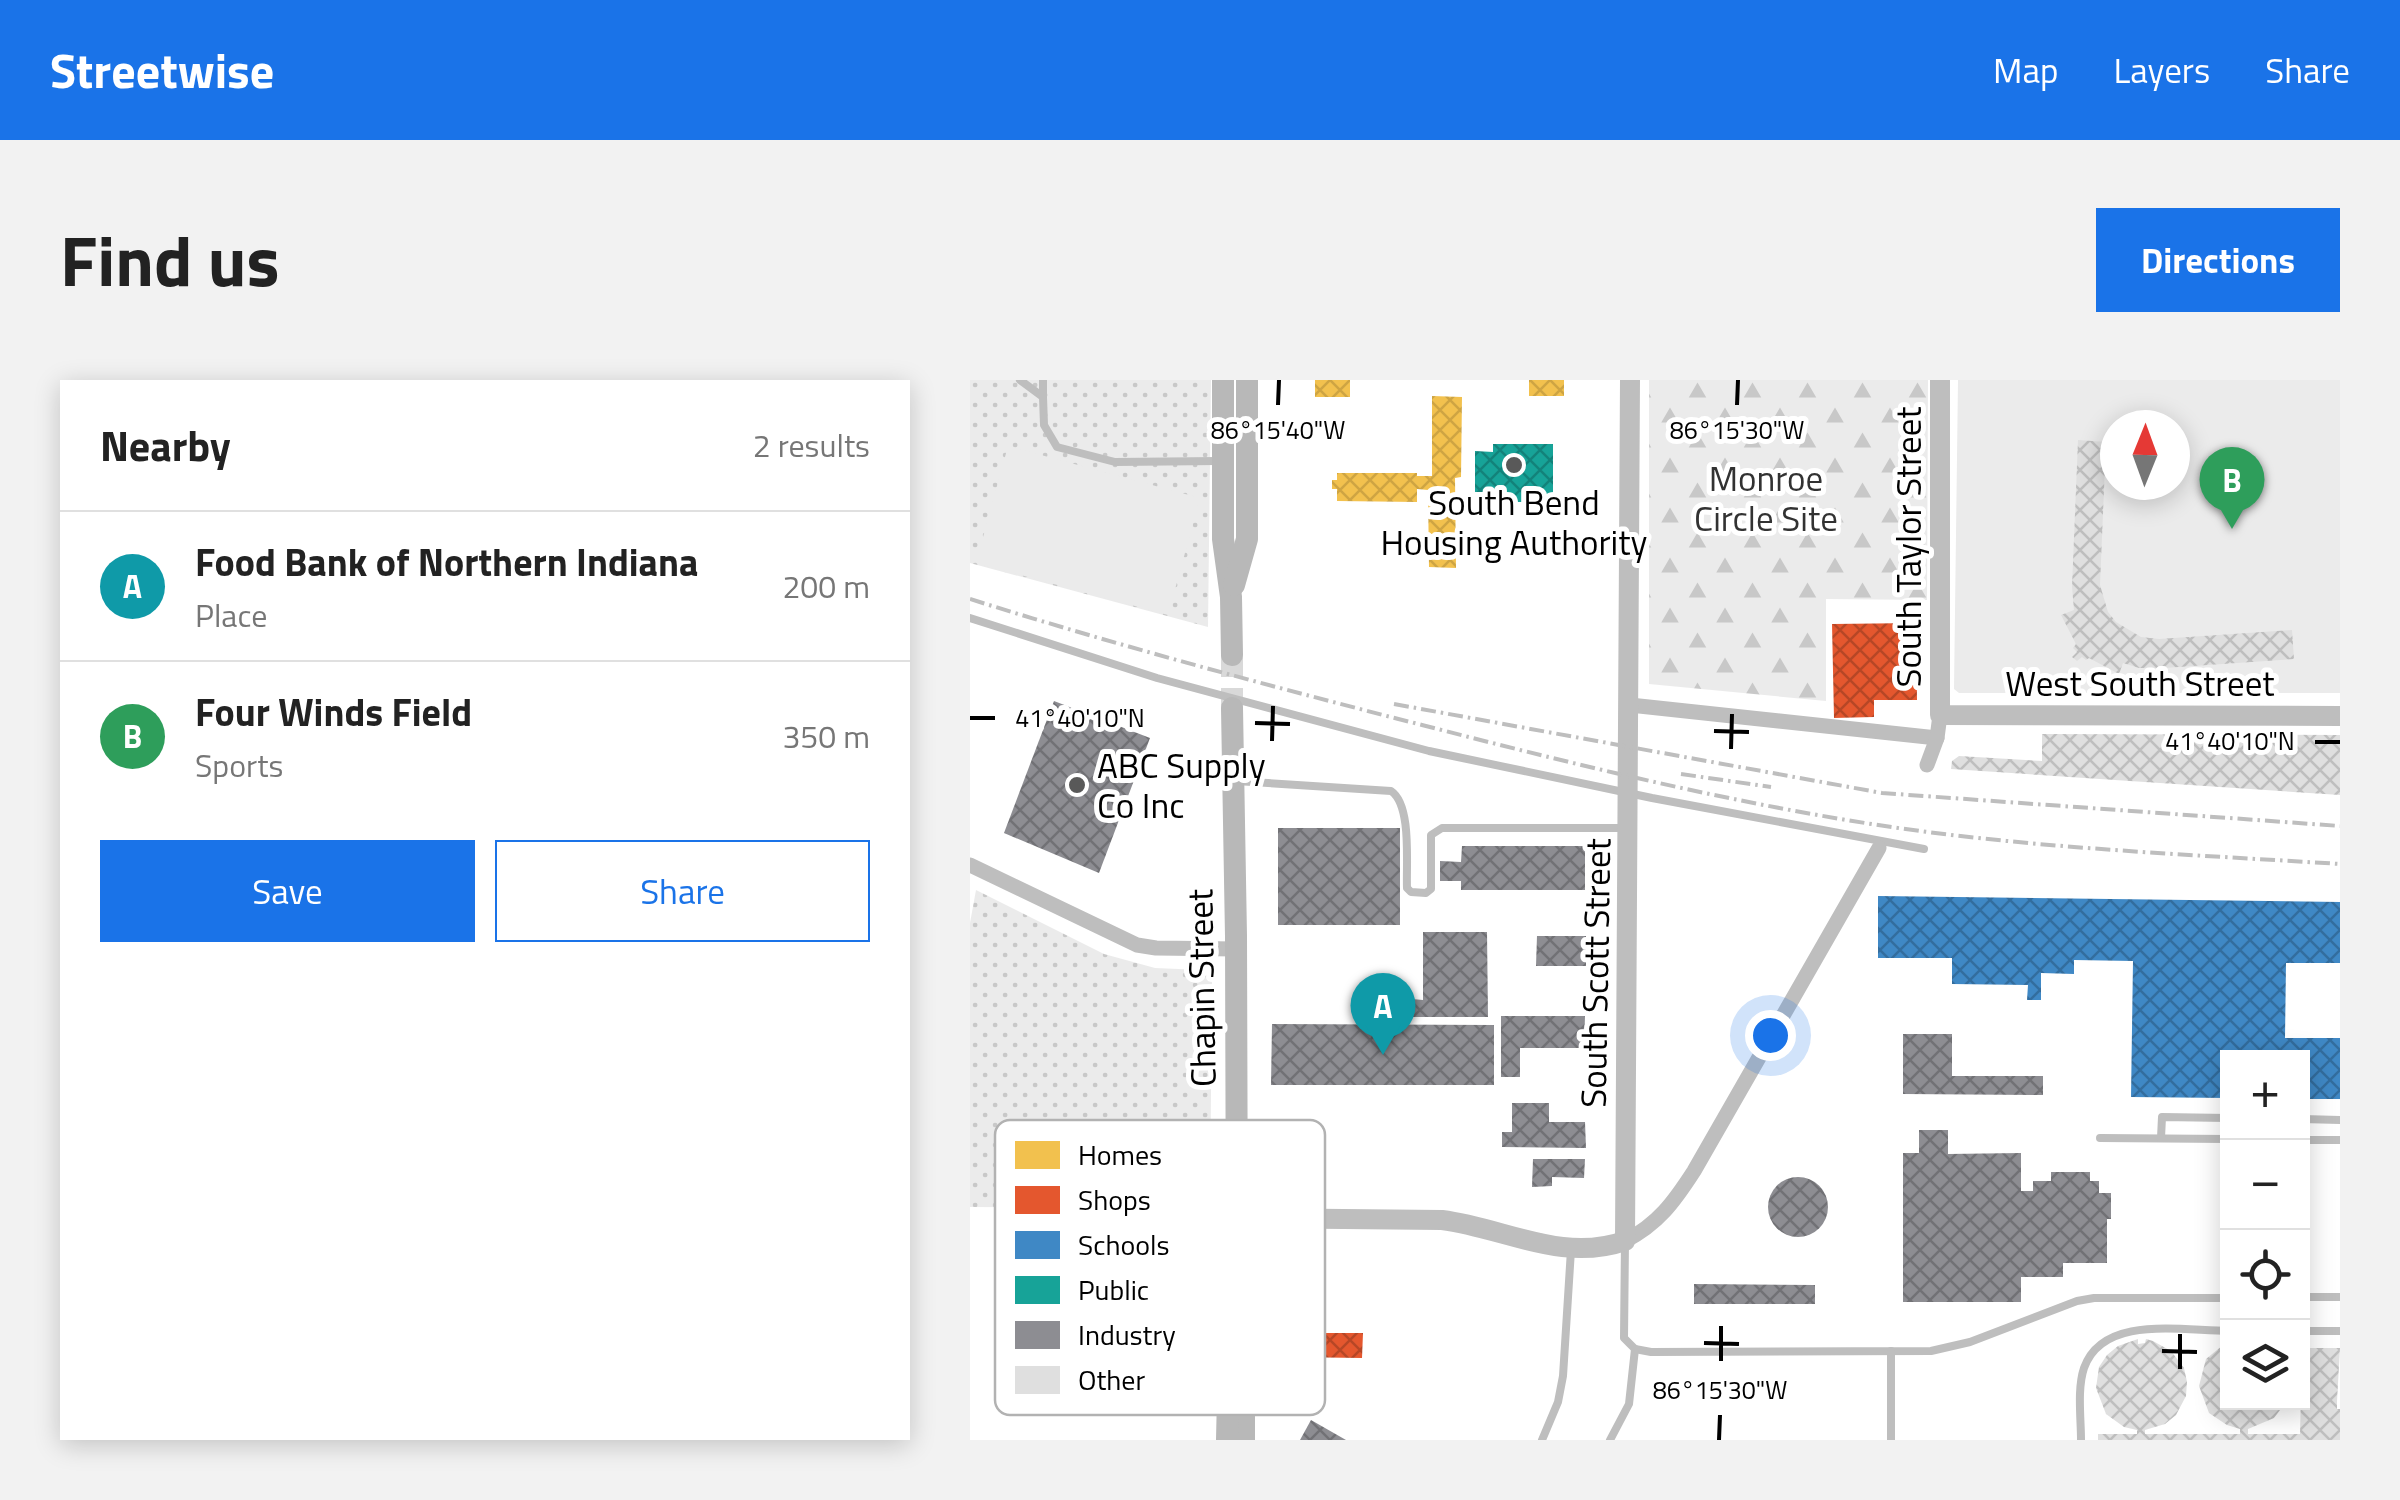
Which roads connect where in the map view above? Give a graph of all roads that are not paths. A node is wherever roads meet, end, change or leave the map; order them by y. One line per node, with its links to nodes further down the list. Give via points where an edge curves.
1 (1020, 380): 7 (lane)
2 (1043, 380): 7 (lane)
3 (1223, 380): 9 (main road)
4 (1247, 380): 8 (main road)
5 (1630, 380): 13 (street, South Scott Street)
6 (1940, 380): 15 (street, South Taylor Street)
7 (1043, 397): 9 (lane, via 1048,437 1078,455 1115,462)
8 (1248, 456): 9 (lane); 10 (main road, via 1247,539)
9 (1222, 461): 10 (main road)
10 (1231, 597): 12 (main road)
11 (970, 618): 22 (lane, via 1429,751)
12 (1232, 654)
13 (1630, 706): 17 (street); 20 (street, South Scott Street)
14 (1232, 708): 19 (main road, Chapin Street)
15 (1940, 715): 16 (street, West South Street); 17 (street)
16 (2340, 716)
17 (1938, 738): 18 (street)
18 (1927, 765)
19 (1232, 781): 20 (lane, via 1391,791 1404,812 1411,892 1430,889 1431,835 1442,828); 24 (main road, Chapin Street)
20 (1629, 828): 35 (street, South Scott Street)
21 (1879, 848): 35 (street, via 1694,1172 1667,1211)
22 (1924, 849)
23 (970, 864): 24 (street, via 1137,944)
24 (1236, 949): 27 (main road, Chapin Street)
25 (2220, 1118): 30 (lane, via 2162,1117)
26 (2310, 1119): 28 (lane)
27 (1237, 1120)
28 (2340, 1120)
29 (2100, 1138): 30 (lane)
30 (2161, 1138): 31 (lane)
31 (2220, 1139)
32 (2310, 1140): 33 (lane)
33 (2340, 1140)
34 (1325, 1219): 36 (street, via 1468,1223)
35 (1625, 1241): 36 (street); 43 (lane, via 1624,1338)
36 (1571, 1250): 49 (lane, via 1563,1376)
37 (2340, 1297): 39 (lane)
38 (2220, 1298): 44 (lane, via 2094,1298 1970,1342)
39 (2310, 1298)
40 (2220, 1331): 52 (lane, via 2134,1331 2102,1342 2082,1379)
41 (2310, 1331): 42 (lane)
42 (2340, 1331)
43 (1634, 1349): 44 (lane); 50 (lane, via 1629,1404)
44 (1891, 1351): 51 (lane)
45 (1228, 1415): 47 (main road, Chapin Street)
46 (1242, 1415): 48 (main road, Chapin Street)
47 (1226, 1440)
48 (1244, 1440)
49 (1542, 1440)
50 (1610, 1440)
51 (1891, 1440)
52 (2081, 1440)

